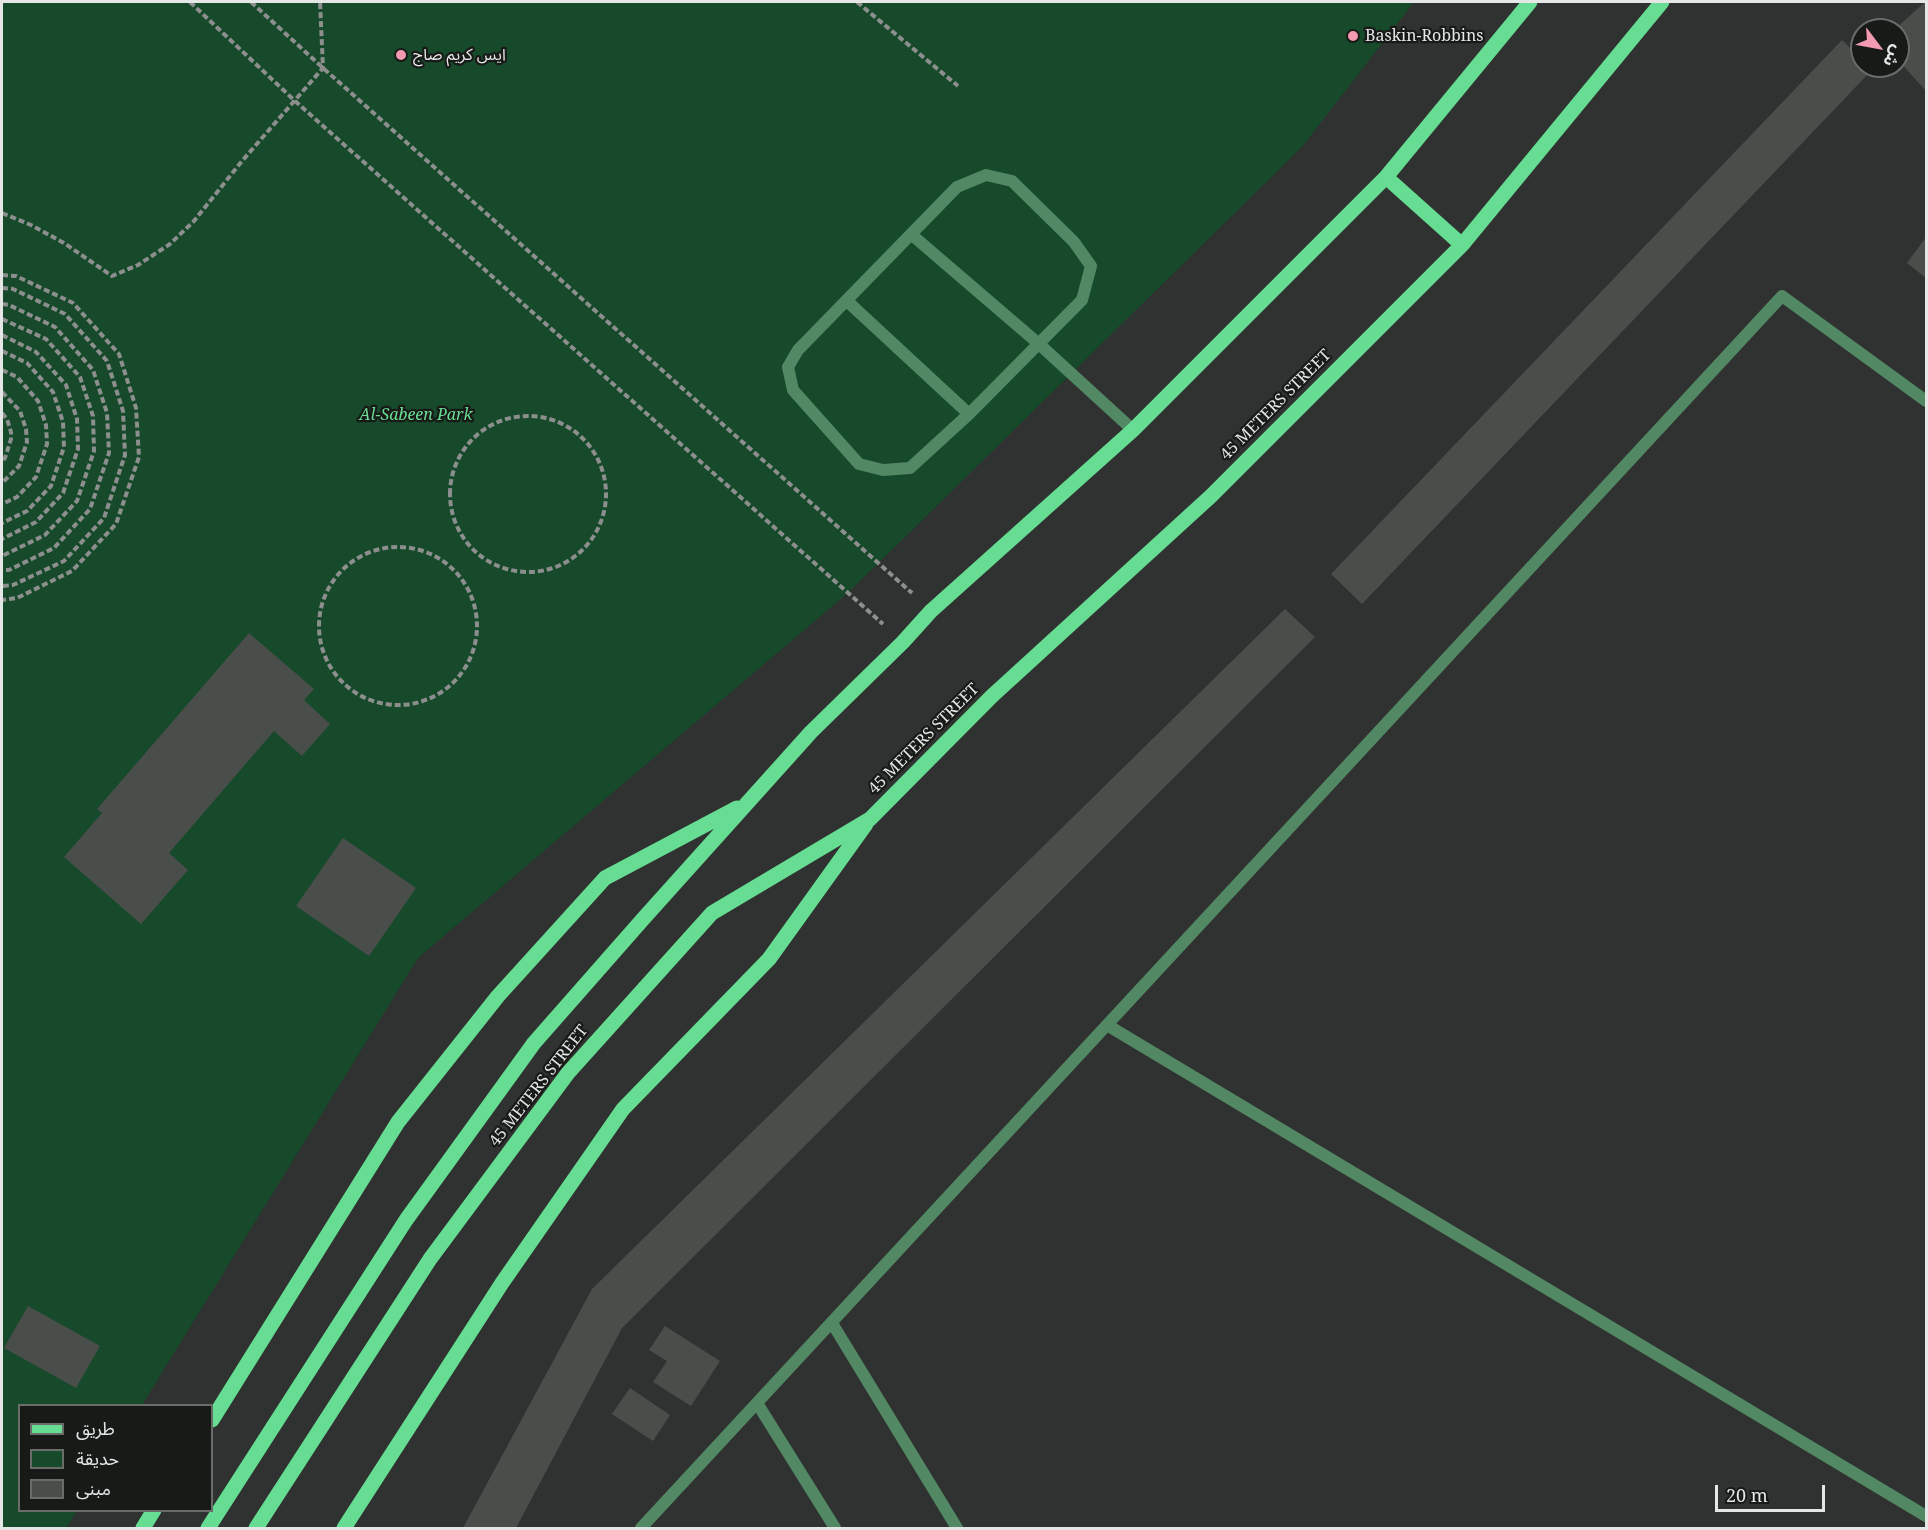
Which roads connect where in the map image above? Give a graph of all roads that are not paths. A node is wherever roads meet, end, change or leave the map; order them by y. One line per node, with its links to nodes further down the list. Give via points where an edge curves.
1 (1530, 2): 3 (main road, 45 METERS STREET)
2 (1662, 2): 5 (main road, 45 METERS STREET)
3 (1386, 177): 5 (main road); 10 (main road, 45 METERS STREET)
4 (912, 235): 6 (lane); 7 (lane); 7 (lane, via 957,187 986,175 1012,181 1074,242 1091,266 1082,300)
5 (1462, 244): 12 (main road, 45 METERS STREET, via 1211,496 992,696)
6 (847, 301): 9 (lane); 9 (lane, via 798,350 788,367 793,390 859,464 883,470 910,468)
7 (1039, 344): 9 (lane); 10 (lane)
8 (1926, 401): 13 (lane, via 1782,296)
9 (969, 414)
10 (1133, 430): 11 (main road, 45 METERS STREET, via 932,611)
11 (747, 802): 16 (main road, via 605,878 498,996 398,1122); 20 (main road, 45 METERS STREET, via 534,1043 406,1220)
12 (870, 819): 21 (main road, 45 METERS STREET, via 712,913 568,1073 430,1259); 22 (main road, via 769,959 623,1109 502,1283)
13 (1107, 1025): 14 (lane); 18 (lane)
14 (832, 1323): 15 (lane); 25 (lane)
15 (757, 1403): 23 (lane); 24 (lane)
16 (213, 1418)
17 (153, 1512): 19 (main road)
18 (1926, 1516)
19 (143, 1528)
20 (208, 1528)
21 (256, 1528)
22 (344, 1528)
23 (641, 1528)
24 (835, 1528)
25 (957, 1528)

